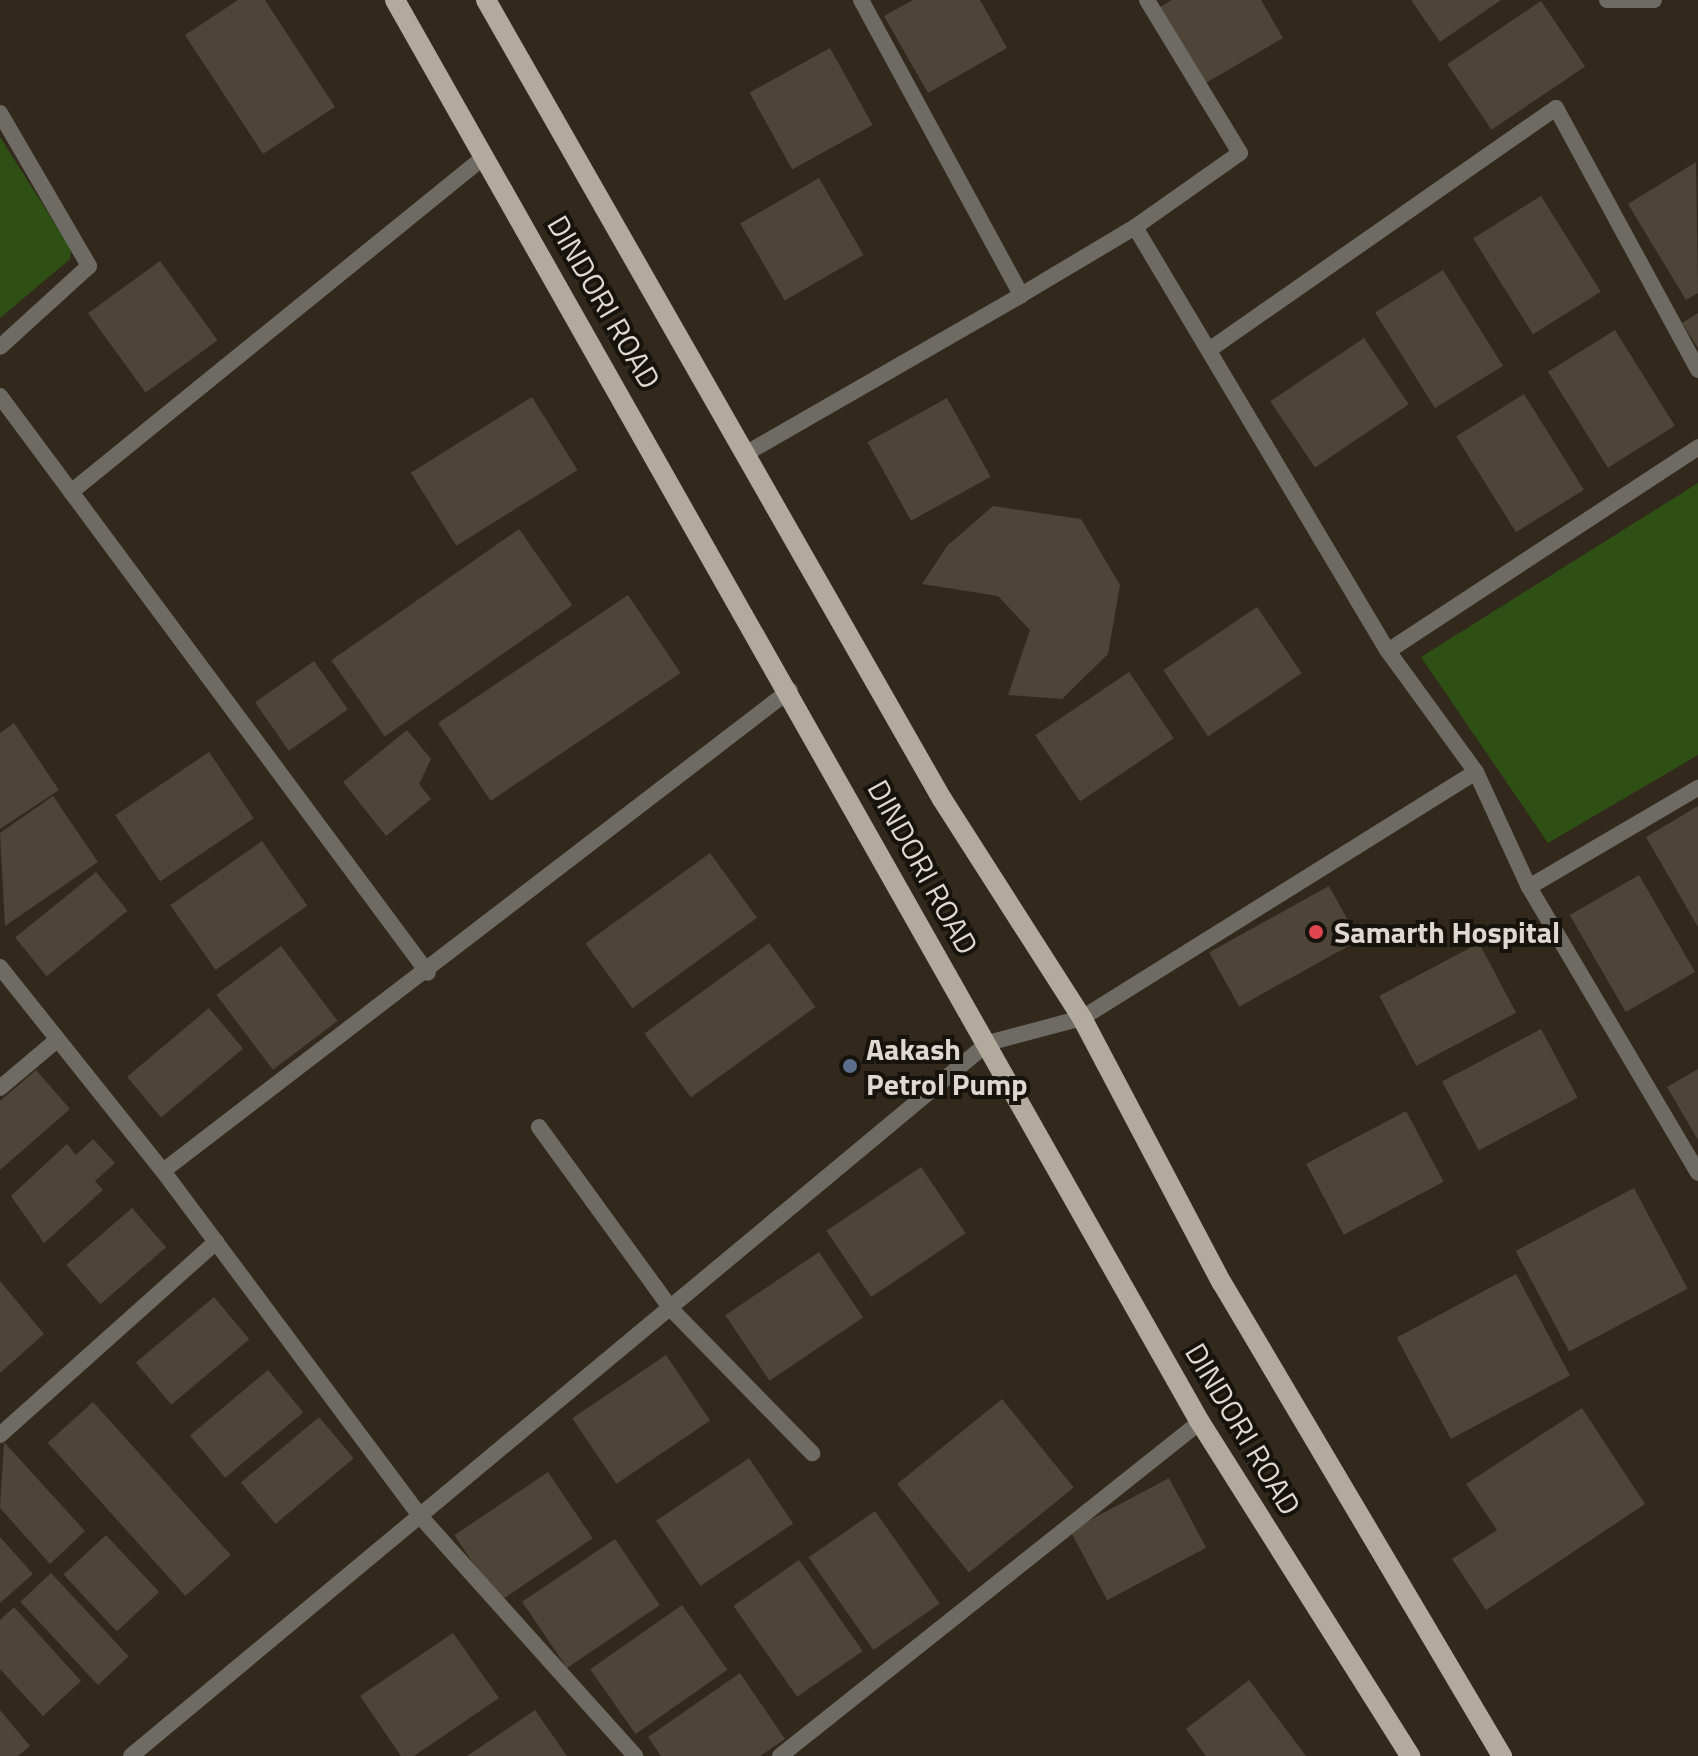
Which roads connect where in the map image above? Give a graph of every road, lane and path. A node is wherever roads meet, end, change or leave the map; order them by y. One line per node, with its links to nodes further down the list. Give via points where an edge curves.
1 (395, 0): 8 (main road, DINDORI ROAD)
2 (486, 0): 16 (main road)
3 (861, 0): 10 (street)
4 (1147, 0): 9 (street, via 1240,153)
5 (1607, 0): 6 (street)
6 (1654, 0)
7 (0, 113): 11 (street, via 89,266)
8 (484, 157): 17 (street); 19 (main road, DINDORI ROAD)
9 (1135, 227): 10 (street); 12 (street)
10 (1021, 295): 16 (street)
11 (0, 347)
12 (1209, 350): 13 (street, via 1556,108); 18 (street)
13 (1698, 370)
14 (0, 396): 17 (street)
15 (1698, 447): 18 (street)
16 (745, 454): 25 (main road, via 942,799)
17 (71, 492): 24 (street)
18 (1388, 651): 20 (street)
19 (790, 690): 24 (street); 27 (main road, DINDORI ROAD)
20 (1476, 772): 22 (street); 25 (street)
21 (1698, 788): 22 (street)
22 (1529, 887): 31 (street)
23 (0, 967): 26 (street)
24 (428, 973): 30 (street)
25 (1082, 1018): 27 (street); 42 (main road, via 1222,1283)
26 (57, 1040): 28 (street); 30 (street)
27 (988, 1043): 33 (street); 34 (main road, DINDORI ROAD)
28 (0, 1088)
29 (539, 1127): 33 (street)
30 (163, 1171): 32 (street)
31 (1698, 1173)
32 (216, 1242): 35 (street); 37 (street)
33 (671, 1309): 36 (street); 37 (street)
34 (1200, 1422): 40 (street); 41 (main road, DINDORI ROAD)
35 (0, 1435)
36 (812, 1453)
37 (419, 1515): 38 (street); 39 (street)
38 (131, 1756)
39 (635, 1756)
40 (780, 1756)
41 (1410, 1756)
42 (1502, 1756)

